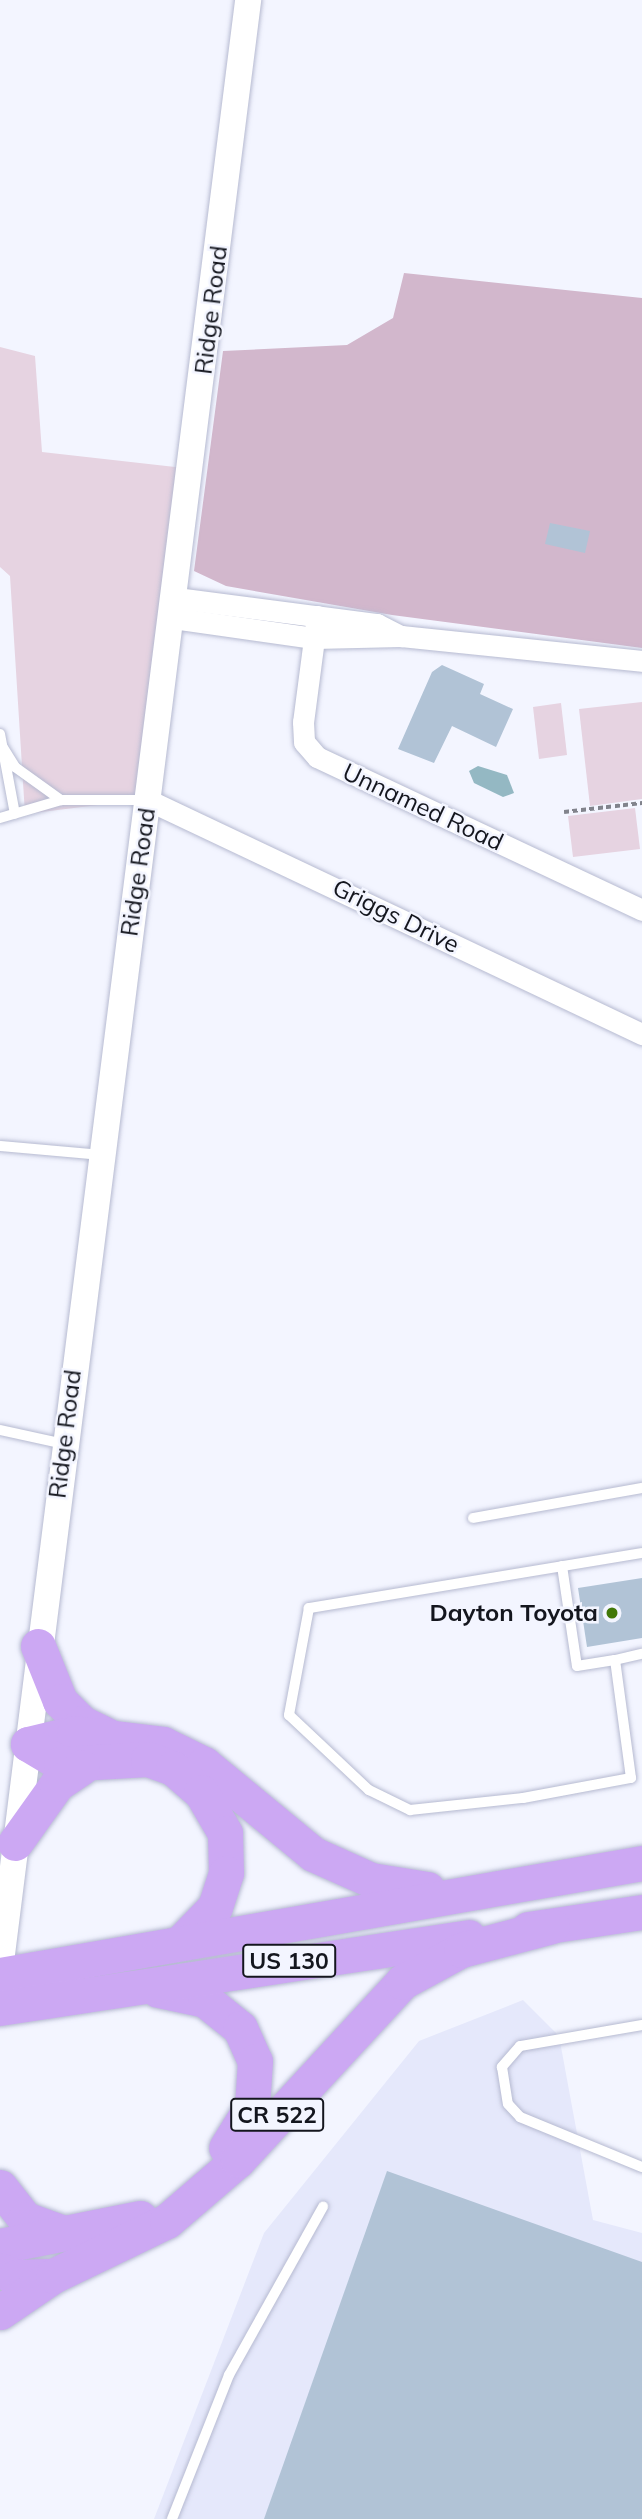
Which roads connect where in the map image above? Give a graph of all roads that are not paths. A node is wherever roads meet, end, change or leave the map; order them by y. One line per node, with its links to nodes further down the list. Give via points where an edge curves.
1 (248, 0): 2 (street, Ridge Road)
2 (174, 608): 3 (street); 5 (street); 10 (street, Ridge Road)
3 (317, 616): 4 (street, via 377,624); 5 (street, Unnamed Road)
4 (401, 636): 5 (street); 6 (street)
5 (314, 638): 13 (street, Unnamed Road, via 303,722 304,742 317,757)
6 (642, 661)
7 (0, 734): 8 (lane)
8 (2, 746): 9 (lane, via 15,767); 11 (lane)
9 (61, 800): 10 (lane); 11 (lane)
10 (148, 800): 14 (street, Griggs Drive); 16 (street, Ridge Road)
11 (15, 814): 12 (lane)
12 (0, 818)
13 (642, 910)
14 (642, 1034)
15 (0, 1146): 16 (lane)
16 (100, 1154): 18 (street, Ridge Road)
17 (0, 1430): 18 (lane)
18 (64, 1444): 23 (street, Ridge Road)
19 (642, 1488): 20 (lane)
20 (473, 1518)
21 (642, 1553): 22 (lane)
22 (562, 1566): 25 (lane, via 577,1666); 25 (lane, via 309,1608 289,1715 369,1790 410,1810 523,1798 631,1778)
23 (37, 1646): 26 (highway, via 60,1701 82,1723); 27 (street, Ridge Road)
24 (642, 1654): 25 (lane)
25 (615, 1660)
26 (107, 1735): 27 (highway, via 74,1733); 31 (highway, via 163,1744 204,1764 313,1854 371,1880)
27 (28, 1744): 28 (highway, via 46,1758); 29 (street, Ridge Road)
28 (82, 1767): 29 (highway, via 57,1784); 34 (highway, via 148,1759 173,1768 201,1792 225,1833 226,1873 215,1907)
29 (15, 1843): 35 (street)
30 (642, 1863): 31 (highway, US 130)
31 (451, 1894): 34 (highway, US 130)
32 (642, 1912): 33 (highway, US 130)
33 (552, 1926): 36 (highway, US 130); 44 (highway, CR 522, via 460,1950 402,1982 238,2160 167,2221)
34 (180, 1943): 35 (highway, US 130)
35 (10, 1986): 36 (highway, US 130)
36 (138, 1986): 41 (highway, via 205,2000 240,2028 255,2061 252,2106 236,2137 155,2212 95,2232)
37 (642, 2025): 38 (lane, via 520,2046 502,2067 508,2104 520,2117)
38 (642, 2167)
39 (0, 2187): 41 (highway, via 25,2219)
40 (323, 2207): 46 (lane, via 229,2375)
41 (61, 2232): 42 (highway)
42 (0, 2246)
43 (0, 2270): 44 (highway, via 16,2277)
44 (53, 2276): 45 (highway, CR 522)
45 (0, 2312)
46 (172, 2519)

